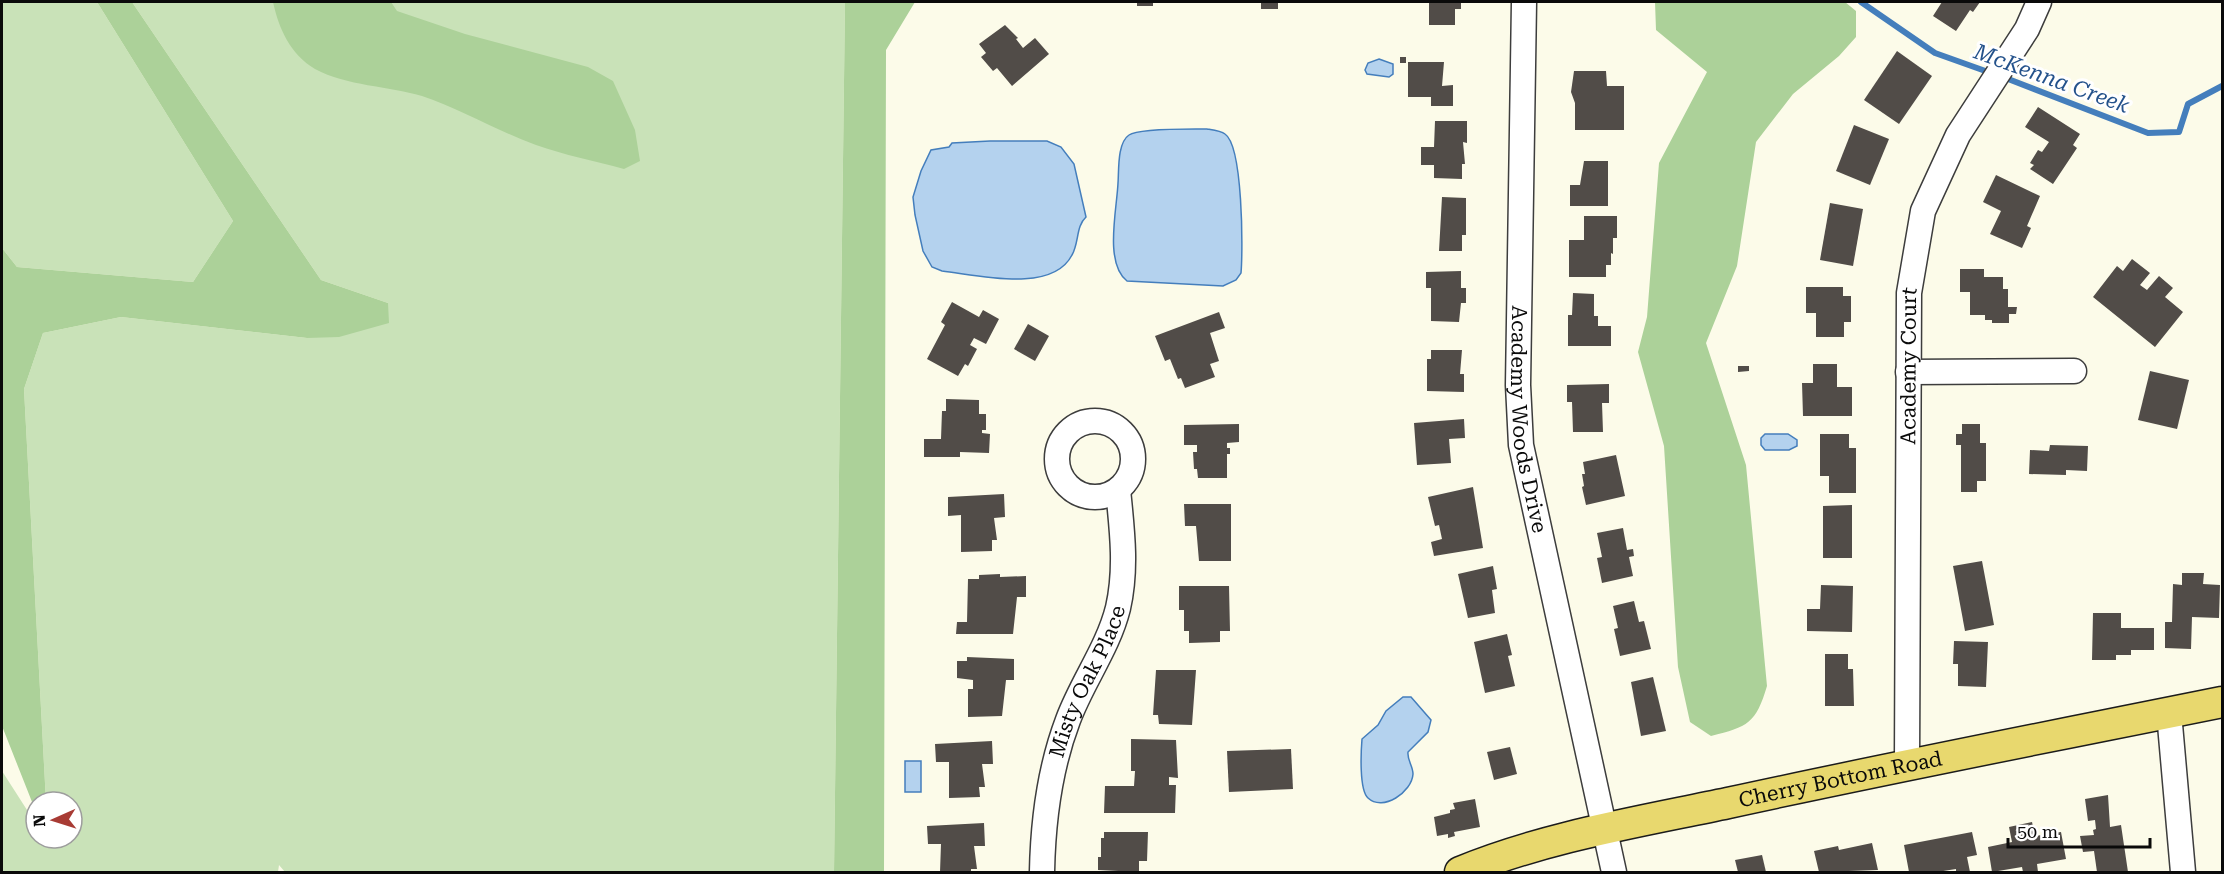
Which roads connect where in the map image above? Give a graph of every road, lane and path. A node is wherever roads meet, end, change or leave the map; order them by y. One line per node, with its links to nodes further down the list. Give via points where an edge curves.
1 (1524, 2): 9 (street, Academy Woods Drive, via 1518,385 1521,445)
2 (2039, 2): 4 (street, Academy Court, via 1958,135 1923,211 1909,293)
3 (2074, 371): 4 (street)
4 (1908, 372): 8 (street, Academy Court)
5 (1118, 489): 10 (street, Misty Oak Place, via 1124,547 1118,608 1069,719 1050,774 1042,835)
6 (2223, 702): 7 (main road, Cherry Bottom Road)
7 (2169, 713): 8 (main road, Cherry Bottom Road); 13 (street)
8 (1907, 764): 9 (main road, Cherry Bottom Road)
9 (1606, 830): 11 (main road, Cherry Bottom Road, via 1505,854); 12 (street, Academy Woods Drive)
10 (1042, 873)
11 (1460, 873)
12 (1614, 873)
13 (2183, 873)

